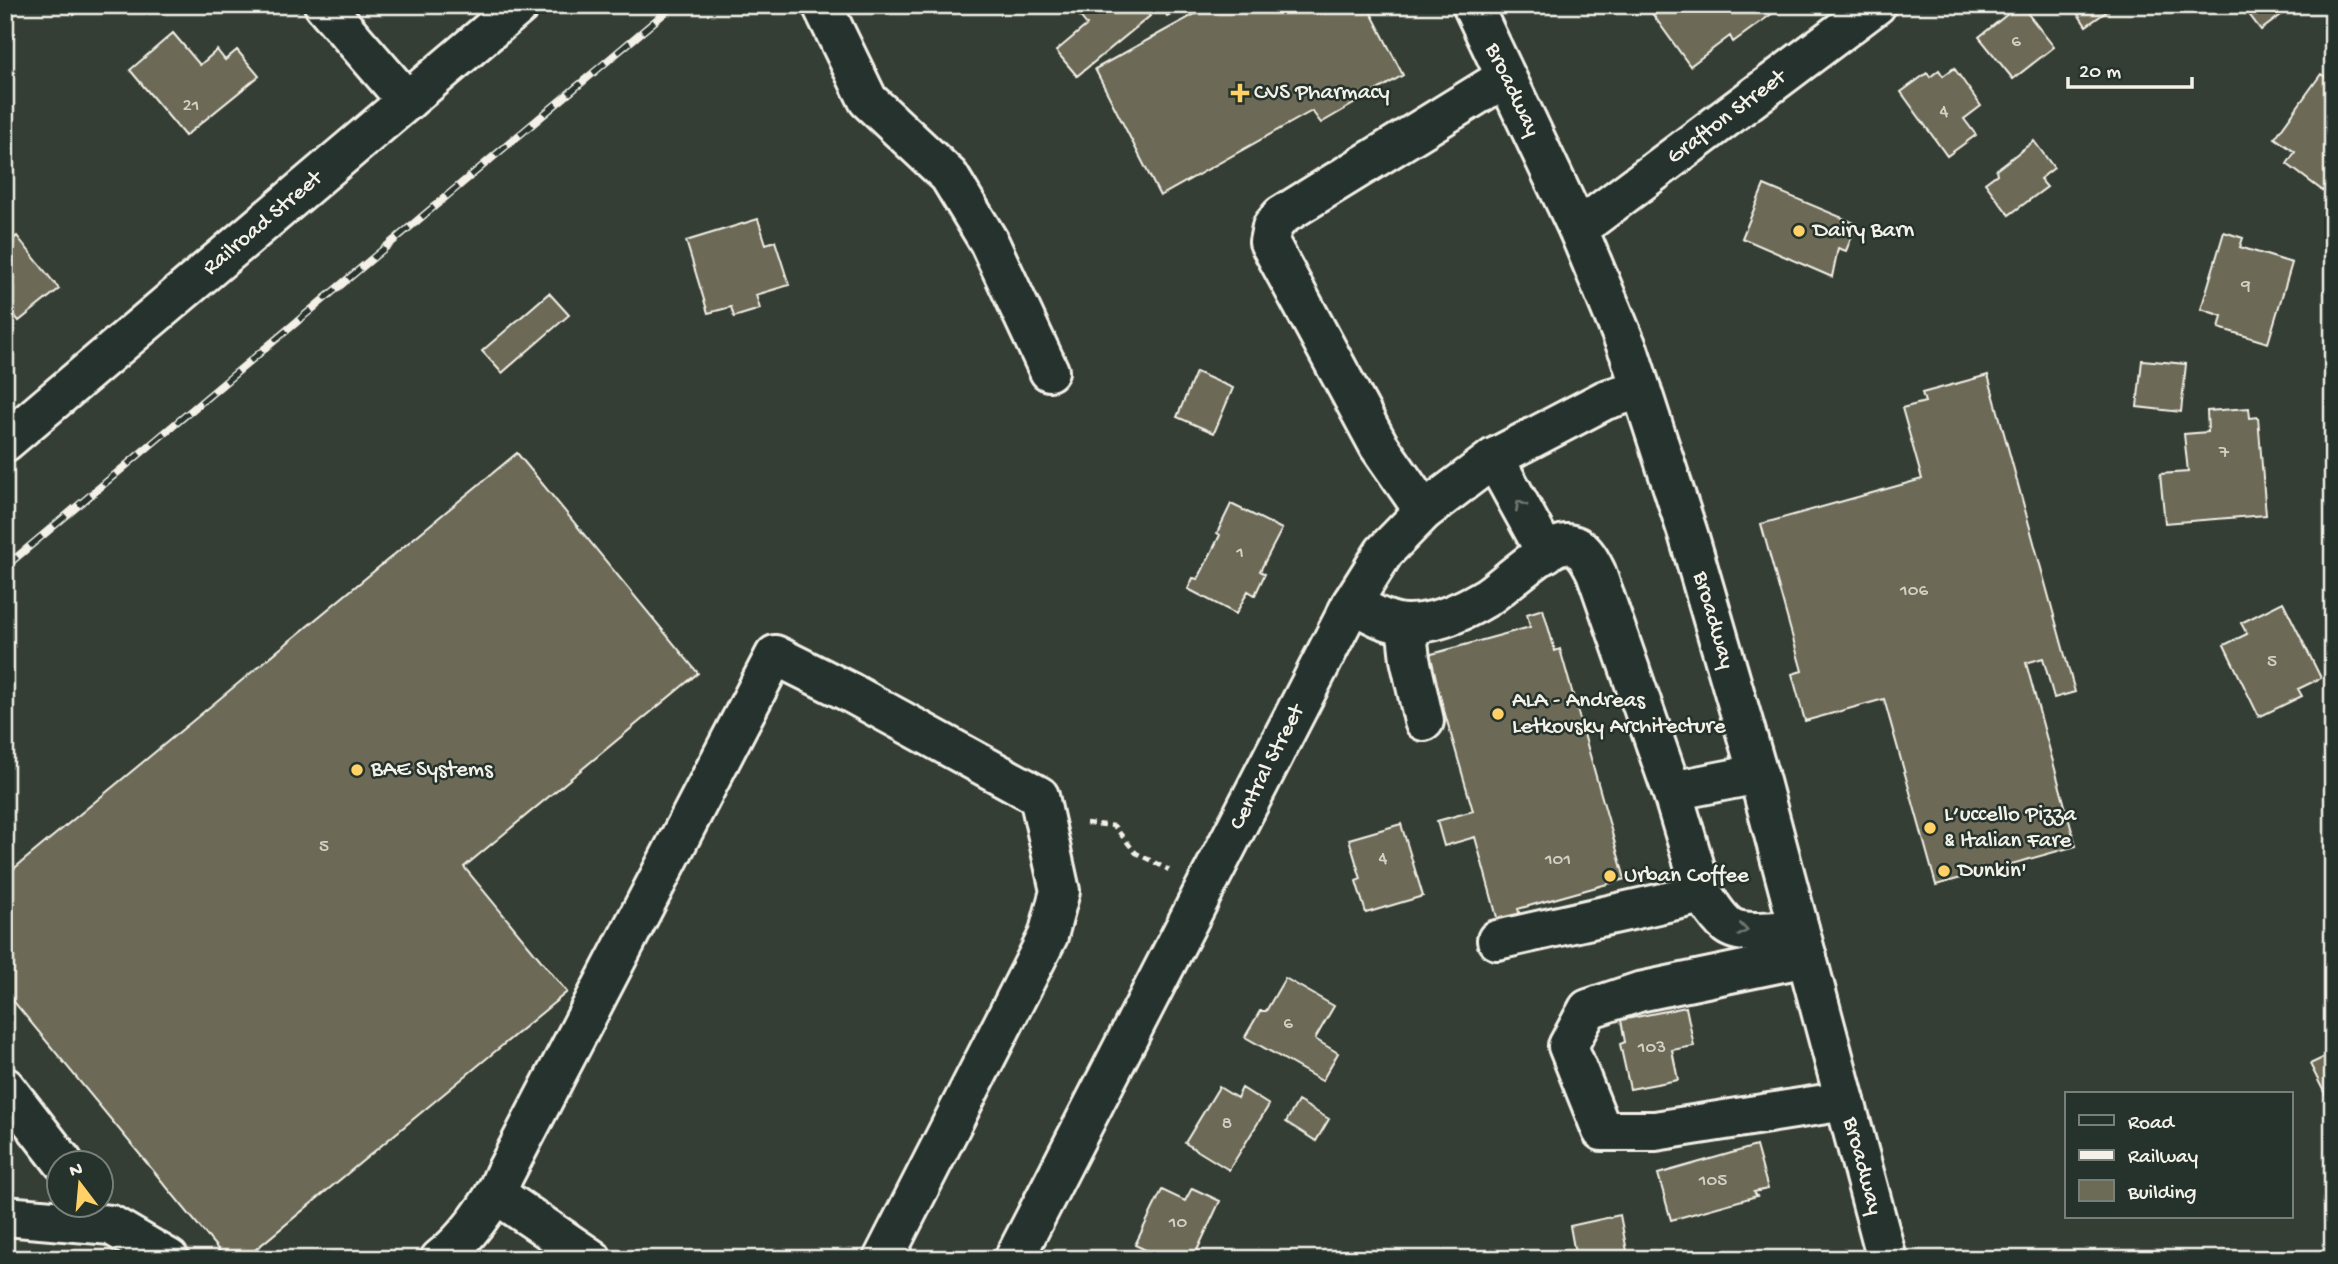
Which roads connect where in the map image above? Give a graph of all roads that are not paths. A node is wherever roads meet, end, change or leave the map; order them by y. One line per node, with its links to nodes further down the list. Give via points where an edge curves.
1 (324, 5): 7 (street)
2 (520, 5): 7 (street, Railroad Street)
3 (822, 5): 9 (street, via 868,100 949,176 989,242)
4 (1472, 5): 6 (street, Broadway)
5 (1876, 5): 8 (street, Grafton Street)
6 (1506, 77): 8 (street, Broadway); 13 (street, via 1281,216 1272,226 1269,242 1379,446)
7 (407, 101): 11 (street, Railroad Street)
8 (1577, 229): 10 (street, Broadway)
9 (1049, 371)
10 (1641, 389): 12 (street, Central Street, via 1605,400); 18 (street, Broadway)
11 (5, 442)
12 (1494, 458): 13 (street, Central Street); 14 (street, one-way to 12)
13 (1424, 511): 15 (street, Central Street, via 1384,552)
14 (1546, 553): 16 (street, via 1478,602 1449,616); 19 (street, via 1563,543 1589,559)
15 (1352, 603): 16 (street); 35 (street, Central Street)
16 (1406, 624): 17 (street)
17 (1424, 721)
18 (1758, 774): 19 (street); 22 (street, Broadway)
19 (1672, 791): 20 (street)
20 (1703, 894): 21 (street); 22 (street, one-way to 22, via 1731,928)
21 (1497, 940)
22 (1803, 943): 24 (street, Broadway); 24 (street, via 1588,1009 1568,1046 1602,1131 1655,1131)
23 (5, 1087): 25 (street)
24 (1845, 1101): 30 (street, Broadway)
25 (52, 1148)
26 (496, 1194): 32 (street); 33 (street); 34 (street, via 775,655 1039,796 1048,829 1059,891 1048,936)
27 (5, 1216): 28 (street)
28 (46, 1216)
29 (108, 1218): 31 (street)
30 (1881, 1257)
31 (169, 1259)
32 (440, 1259)
33 (592, 1259)
34 (883, 1259)
35 (1014, 1259)

